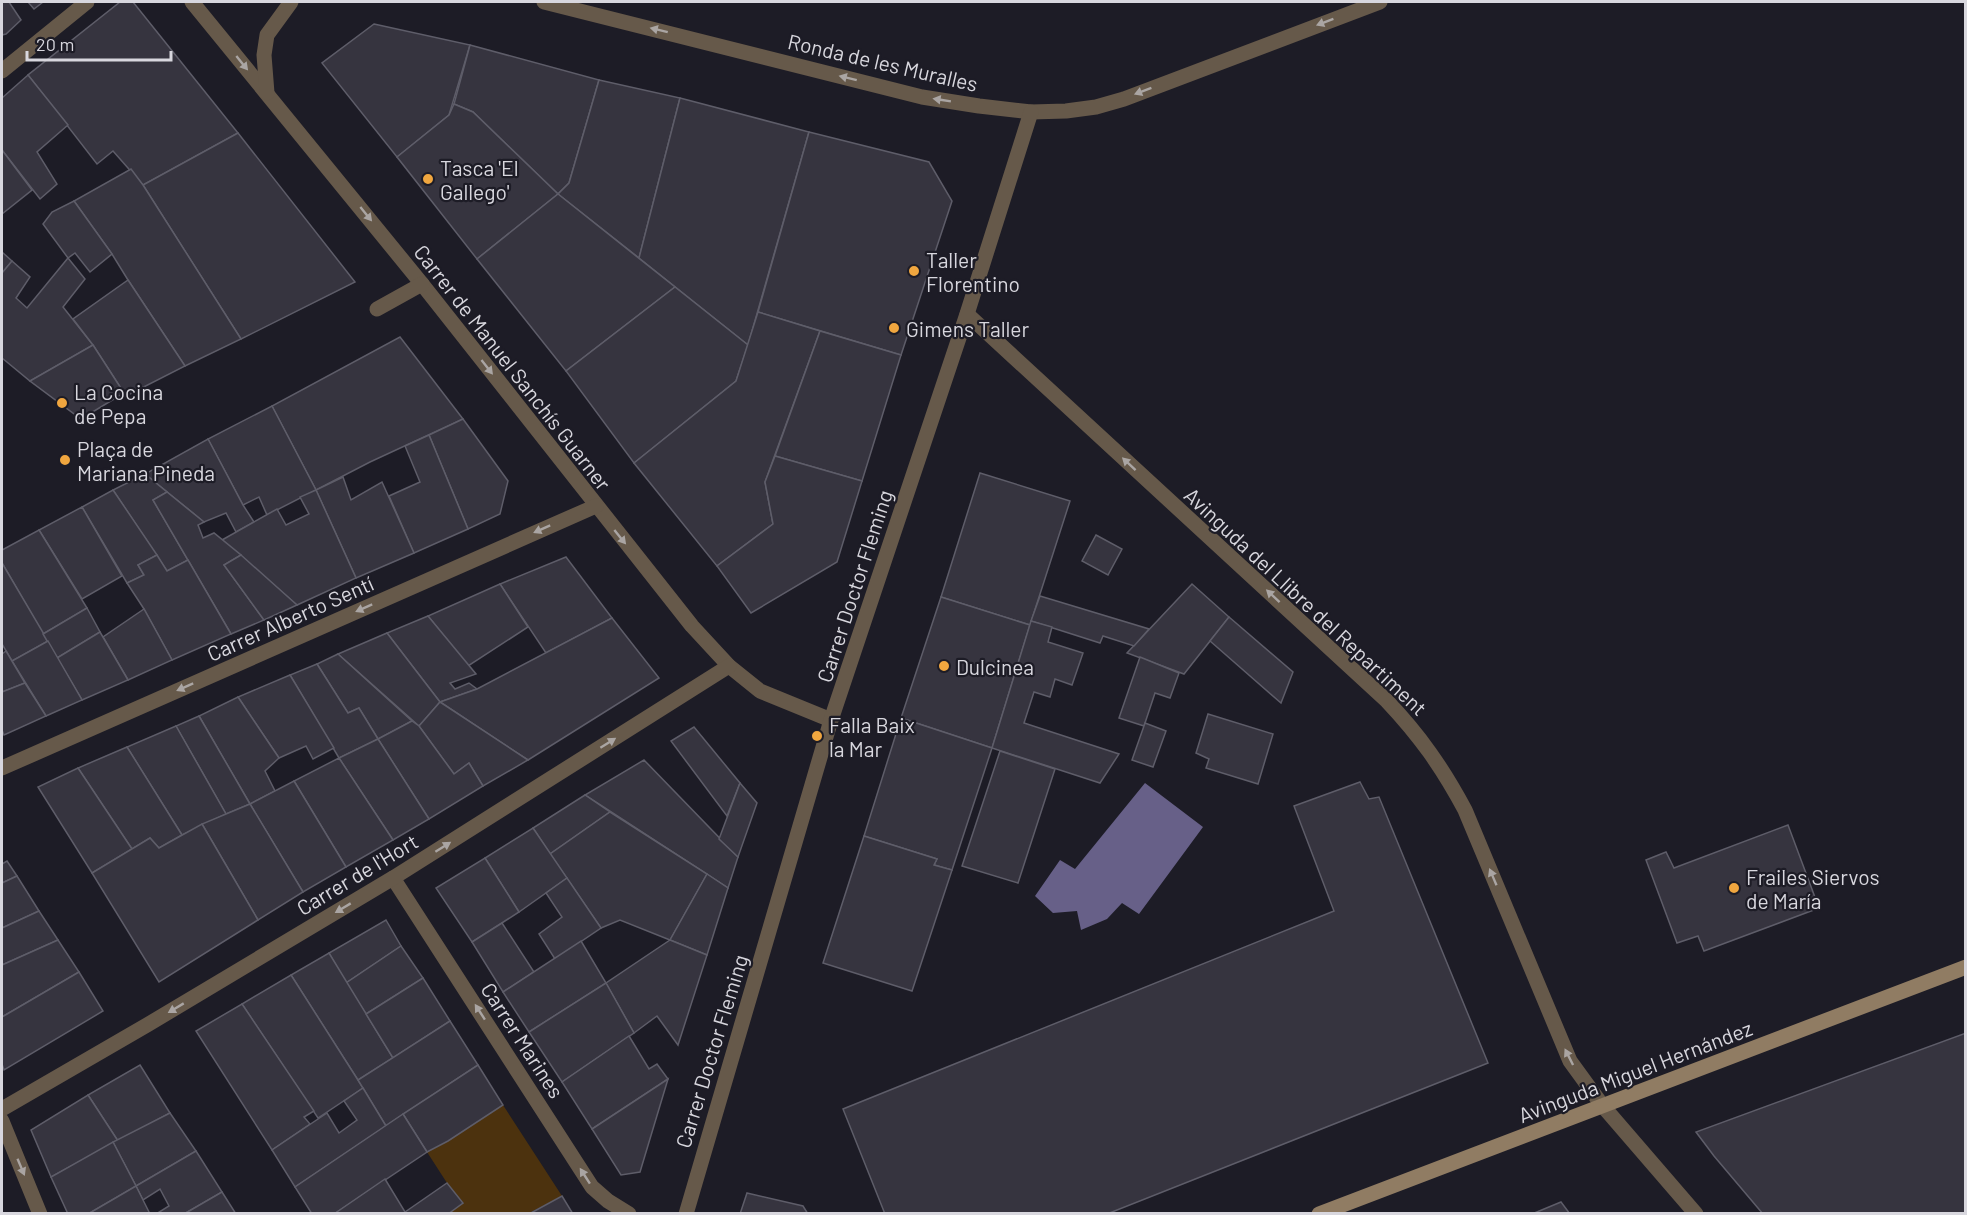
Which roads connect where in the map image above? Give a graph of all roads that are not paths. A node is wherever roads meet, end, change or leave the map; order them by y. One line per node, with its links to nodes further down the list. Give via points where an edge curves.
1 (87, 2): 6 (street)
2 (192, 2): 7 (street, Carrer de Manuel Sanchís Guarner, one-way to 7)
3 (291, 2): 7 (street, via 267,35)
4 (544, 2): 8 (street, Ronda de les Muralles, one-way to 4, via 905,93)
5 (1380, 2): 8 (street, Ronda de les Muralles, one-way to 8, via 1124,99 1076,110)
6 (2, 71)
7 (267, 93): 9 (street, Carrer de Manuel Sanchís Guarner, one-way to 9)
8 (1031, 112): 11 (street, Carrer Doctor Fleming)
9 (422, 284): 10 (street); 12 (street, Carrer de Manuel Sanchís Guarner, one-way to 12)
10 (377, 309)
11 (967, 314): 14 (street, Carrer Doctor Fleming); 18 (street, Avinguda del Llibre del Repartiment, one-way to 11, via 1570,1061 1465,810 1428,748 1387,701)
12 (596, 506): 13 (street, Carrer de Manuel Sanchís Guarner, one-way to 13); 15 (street, Carrer Alberto Sentí, one-way to 15)
13 (729, 666): 14 (street, Carrer de Manuel Sanchís Guarner, via 760,691); 16 (street, Carrer de l'Hort, one-way to 13)
14 (831, 720): 23 (street, Carrer Doctor Fleming)
15 (2, 768)
16 (393, 878): 19 (street, Carrer de l'Hort, one-way to 19); 22 (street, Carrer Marines, one-way to 16, via 592,1187)
17 (1965, 967): 18 (main road, Avinguda Miguel Hernández)
18 (1602, 1105): 24 (main road, Avinguda Miguel Hernández); 25 (street, Avinguda del Llibre del Repartiment)
19 (2, 1108)
20 (2, 1121): 21 (street, one-way to 21)
21 (40, 1214)
22 (629, 1214)
23 (686, 1214)
24 (1318, 1214)
25 (1695, 1214)

